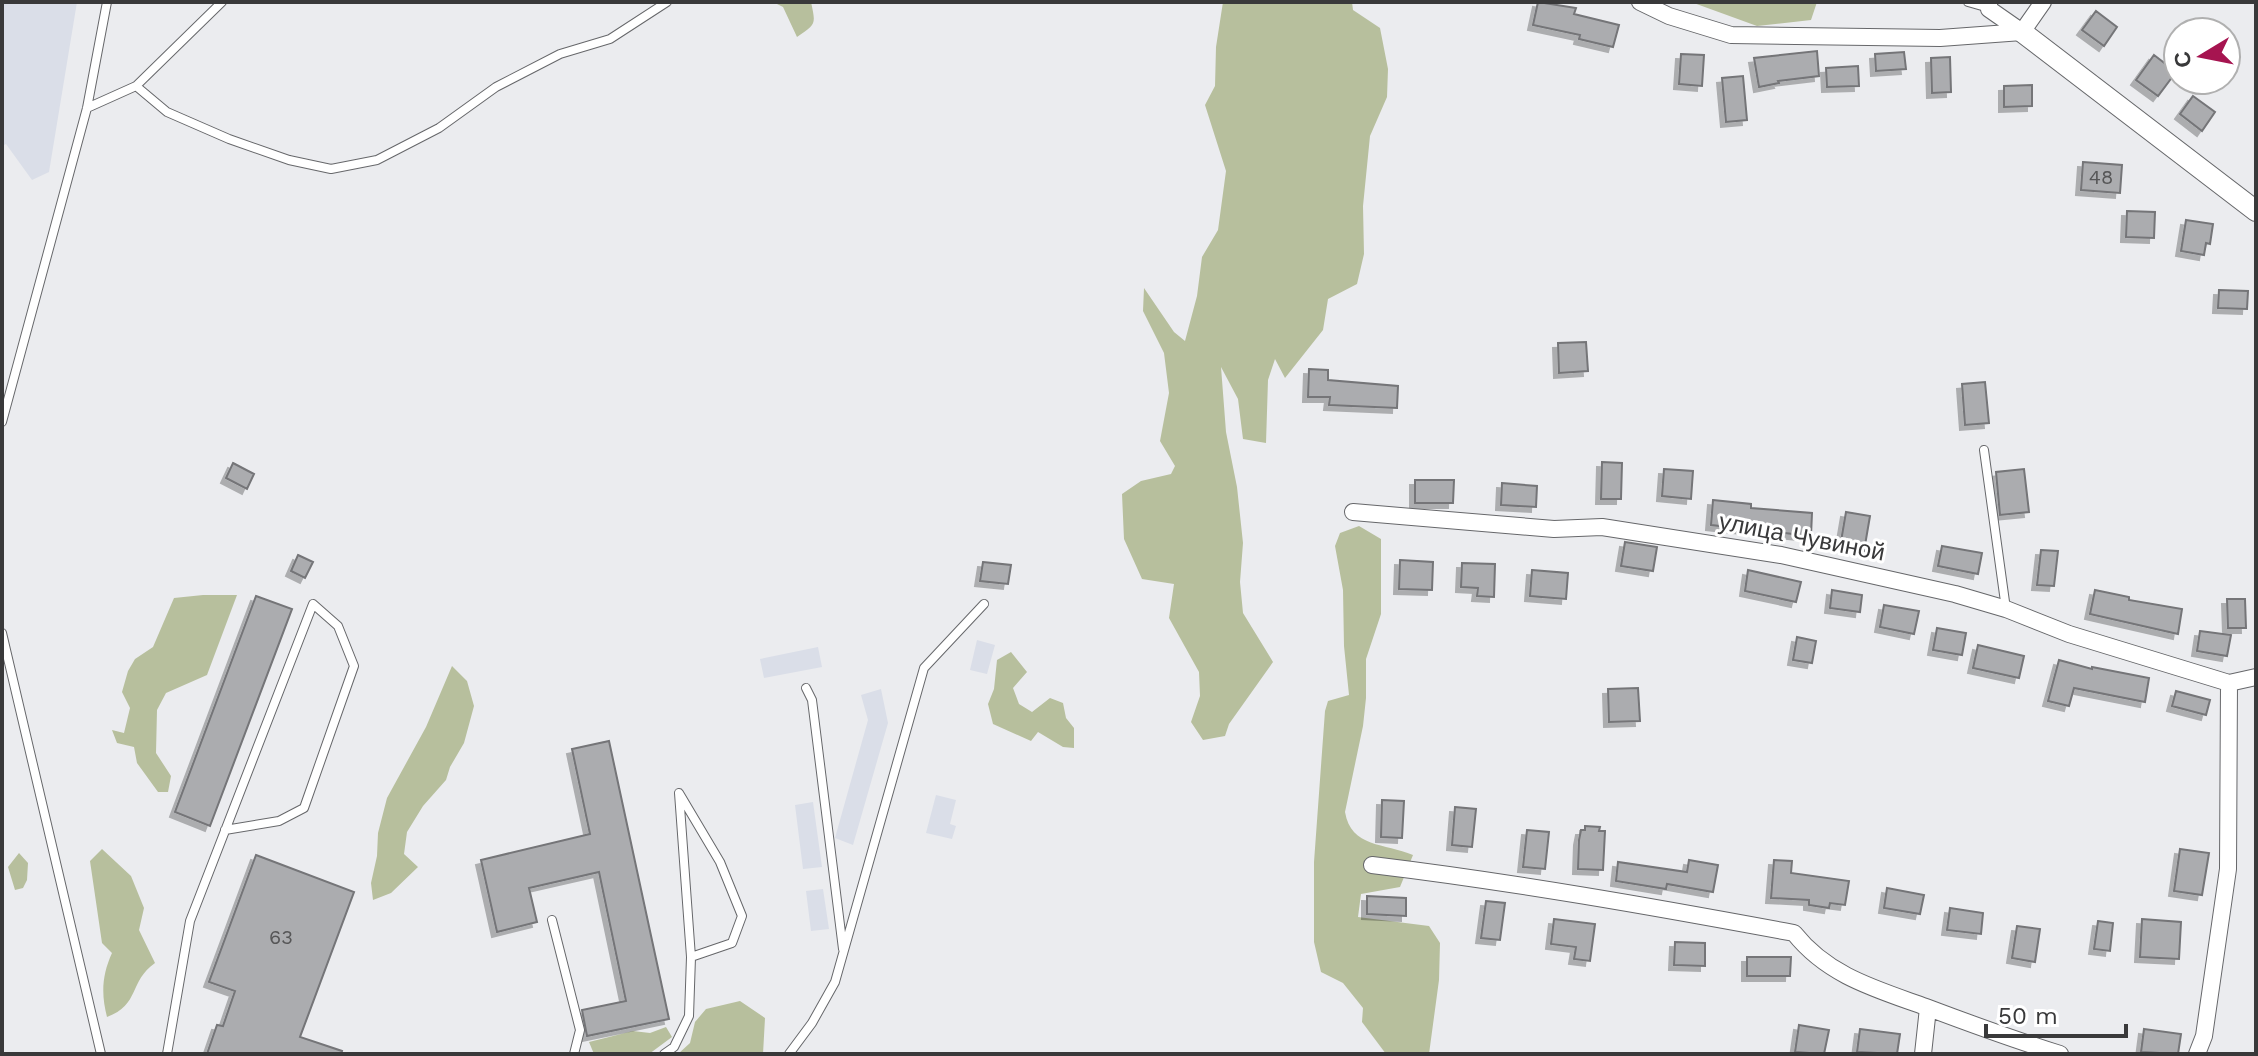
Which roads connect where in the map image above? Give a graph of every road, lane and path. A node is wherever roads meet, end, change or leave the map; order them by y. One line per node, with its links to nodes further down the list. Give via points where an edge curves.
1 (107, 2): 10 (lane)
2 (222, 2): 9 (lane)
3 (667, 2): 9 (lane, via 610,39 560,54 496,87 439,128 377,160 331,169 229,139 167,112)
4 (1640, 2): 8 (street, via 1731,35 1940,38)
5 (1968, 2): 7 (lane)
6 (2043, 2): 8 (street)
7 (1989, 5): 8 (street)
8 (2022, 32): 11 (street)
9 (136, 86): 10 (lane)
10 (87, 108): 12 (lane)
11 (2256, 211)
12 (2, 422)
13 (1984, 450): 16 (lane)
14 (1353, 512): 16 (street, улица Чувиной, via 1668,536 1781,555)
15 (984, 604): 24 (lane, via 924,668)
16 (2006, 609): 19 (street, улица Чувиной)
17 (2, 633): 27 (lane)
18 (2256, 677): 19 (street, улица Чувиной)
19 (2229, 683): 34 (street, via 2228,869)
20 (806, 688): 24 (lane, via 812,700)
21 (225, 830): 21 (lane, via 247,774 313,604 338,626 354,666 304,808 279,821); 28 (lane, via 190,921)
22 (1372, 865): 26 (street, via 1794,933 1806,948 1853,981)
23 (552, 920): 29 (lane, via 580,1030)
24 (844, 954): 31 (lane, via 835,982)
25 (691, 957): 25 (lane, via 732,943 742,916 720,862 679,793); 30 (lane, via 689,1016 674,1047)
26 (1928, 1008): 32 (street); 33 (street)
27 (101, 1054)
28 (167, 1054)
29 (574, 1054)
30 (664, 1054)
31 (789, 1054)
32 (1923, 1054)
33 (2060, 1054)
34 (2197, 1054)

